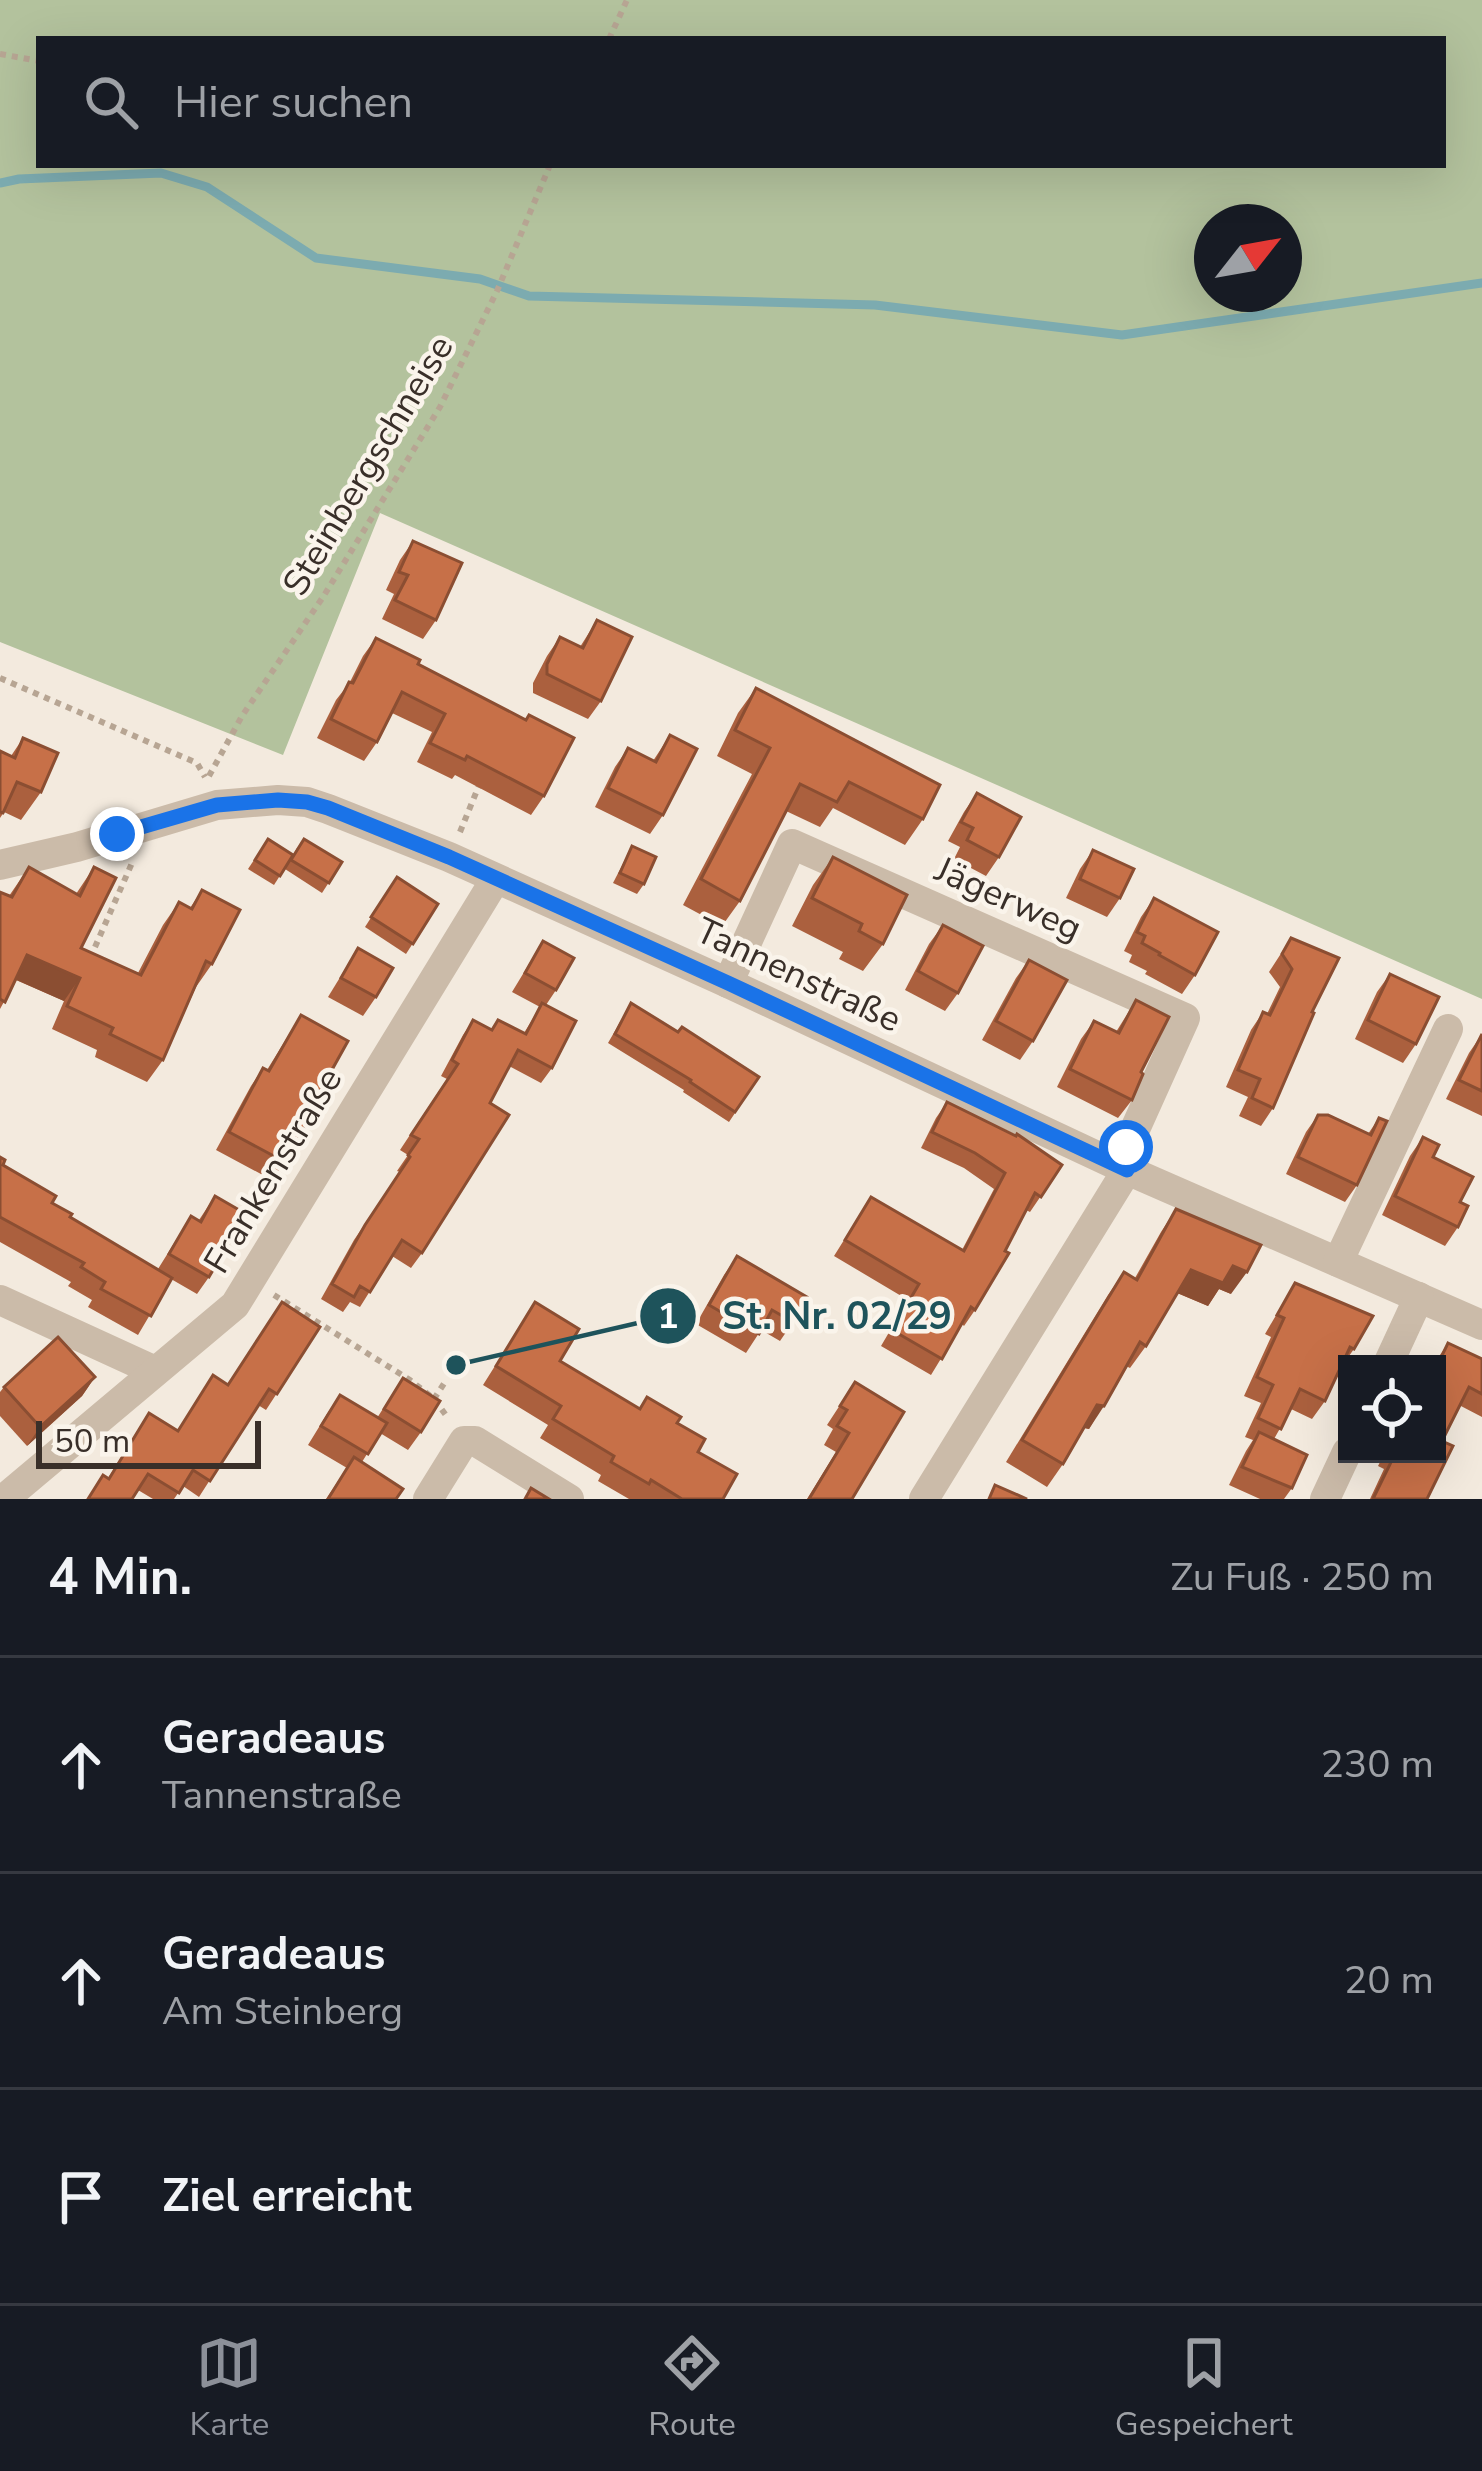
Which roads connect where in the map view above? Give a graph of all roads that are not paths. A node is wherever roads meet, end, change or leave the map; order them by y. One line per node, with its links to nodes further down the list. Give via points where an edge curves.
1 (0, 865): 2 (street, Tannenstraße, via 149,824 212,792 307,802)
2 (495, 880): 3 (street, Tannenstraße); 11 (street, Frankenstraße, via 235,1305)
3 (728, 983): 5 (street, Tannenstraße); 5 (street, Jägerweg, via 792,844 1185,1018 1126,1147)
4 (1448, 1029): 6 (street)
5 (1127, 1170): 6 (street, Tannenstraße); 16 (street)
6 (1337, 1262): 7 (street, Tannenstraße)
7 (1419, 1298): 9 (street, Tannenstraße); 10 (street)
8 (0, 1300): 11 (street)
9 (1482, 1325)
10 (1392, 1355)
11 (155, 1371): 13 (street, Frankenstraße)
12 (1342, 1463): 17 (street)
13 (4, 1499)
14 (428, 1499): 15 (street, via 464,1441)
15 (568, 1499)
16 (924, 1499)
17 (1325, 1499)

